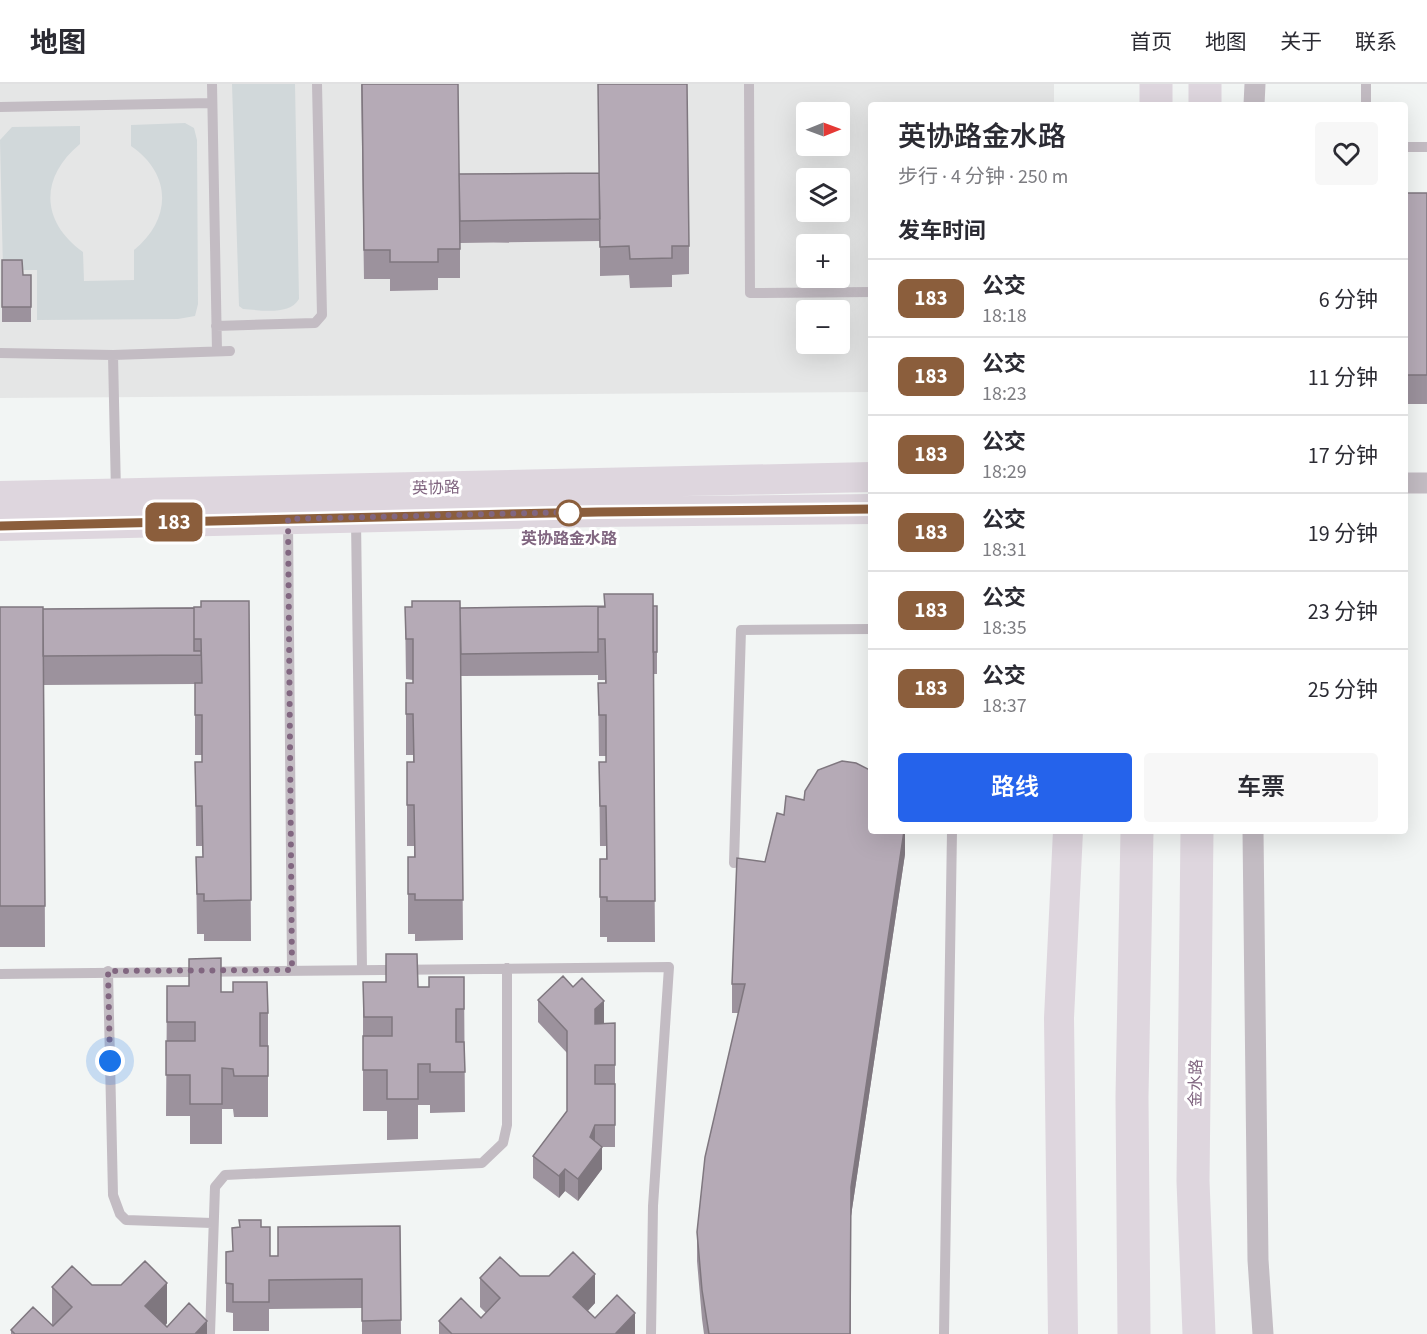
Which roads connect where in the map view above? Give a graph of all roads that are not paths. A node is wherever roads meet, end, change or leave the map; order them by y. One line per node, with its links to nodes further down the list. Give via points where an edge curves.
1 (212, 84): 12 (lane)
2 (317, 84): 17 (lane, via 322,315 315,322)
3 (749, 84): 16 (lane, via 750,293)
4 (1156, 84): 8 (main road)
5 (1205, 84): 9 (main road)
6 (1255, 84): 10 (street)
7 (1366, 84): 11 (lane)
8 (1156, 102)
9 (1205, 102)
10 (1254, 102)
11 (1366, 102)
12 (212, 103): 13 (lane); 17 (lane)
13 (0, 107)
14 (1408, 147): 15 (lane)
15 (1427, 147)
16 (868, 292)
17 (216, 326): 18 (lane)
18 (216, 351): 19 (lane); 21 (lane)
19 (230, 351)
20 (0, 353): 21 (lane)
21 (113, 355): 25 (lane)
22 (868, 477): 25 (street, 英协路)
23 (1408, 483): 24 (street)
24 (1427, 483)
25 (116, 493): 26 (street, 英协路)
26 (0, 496)
27 (868, 509): 28 (street, 英协路)
28 (356, 517): 29 (street, 英协路); 39 (lane)
29 (288, 519): 30 (street, 英协路); 40 (lane)
30 (0, 526)
31 (868, 628): 37 (lane, via 741,630)
32 (952, 834): 46 (lane)
33 (1068, 834): 47 (street, via 1059,1018)
34 (1137, 834): 48 (main road, via 1132,1097)
35 (1197, 834): 49 (main road, 金水路, via 1193,1181)
36 (1252, 834): 50 (street, via 1258,1260)
37 (734, 863)
38 (507, 968): 39 (lane); 43 (lane, via 507,1125 503,1143 482,1163 225,1174 215,1187); 45 (lane, via 669,967 653,1206)
39 (362, 969): 40 (lane)
40 (292, 970): 41 (lane)
41 (108, 971): 42 (lane); 43 (lane, via 113,1195 120,1214 126,1220)
42 (0, 974)
43 (212, 1223): 44 (lane)
44 (210, 1334)
45 (651, 1334)
46 (944, 1334)
47 (1063, 1334)
48 (1134, 1334)
49 (1199, 1334)
50 (1263, 1334)

